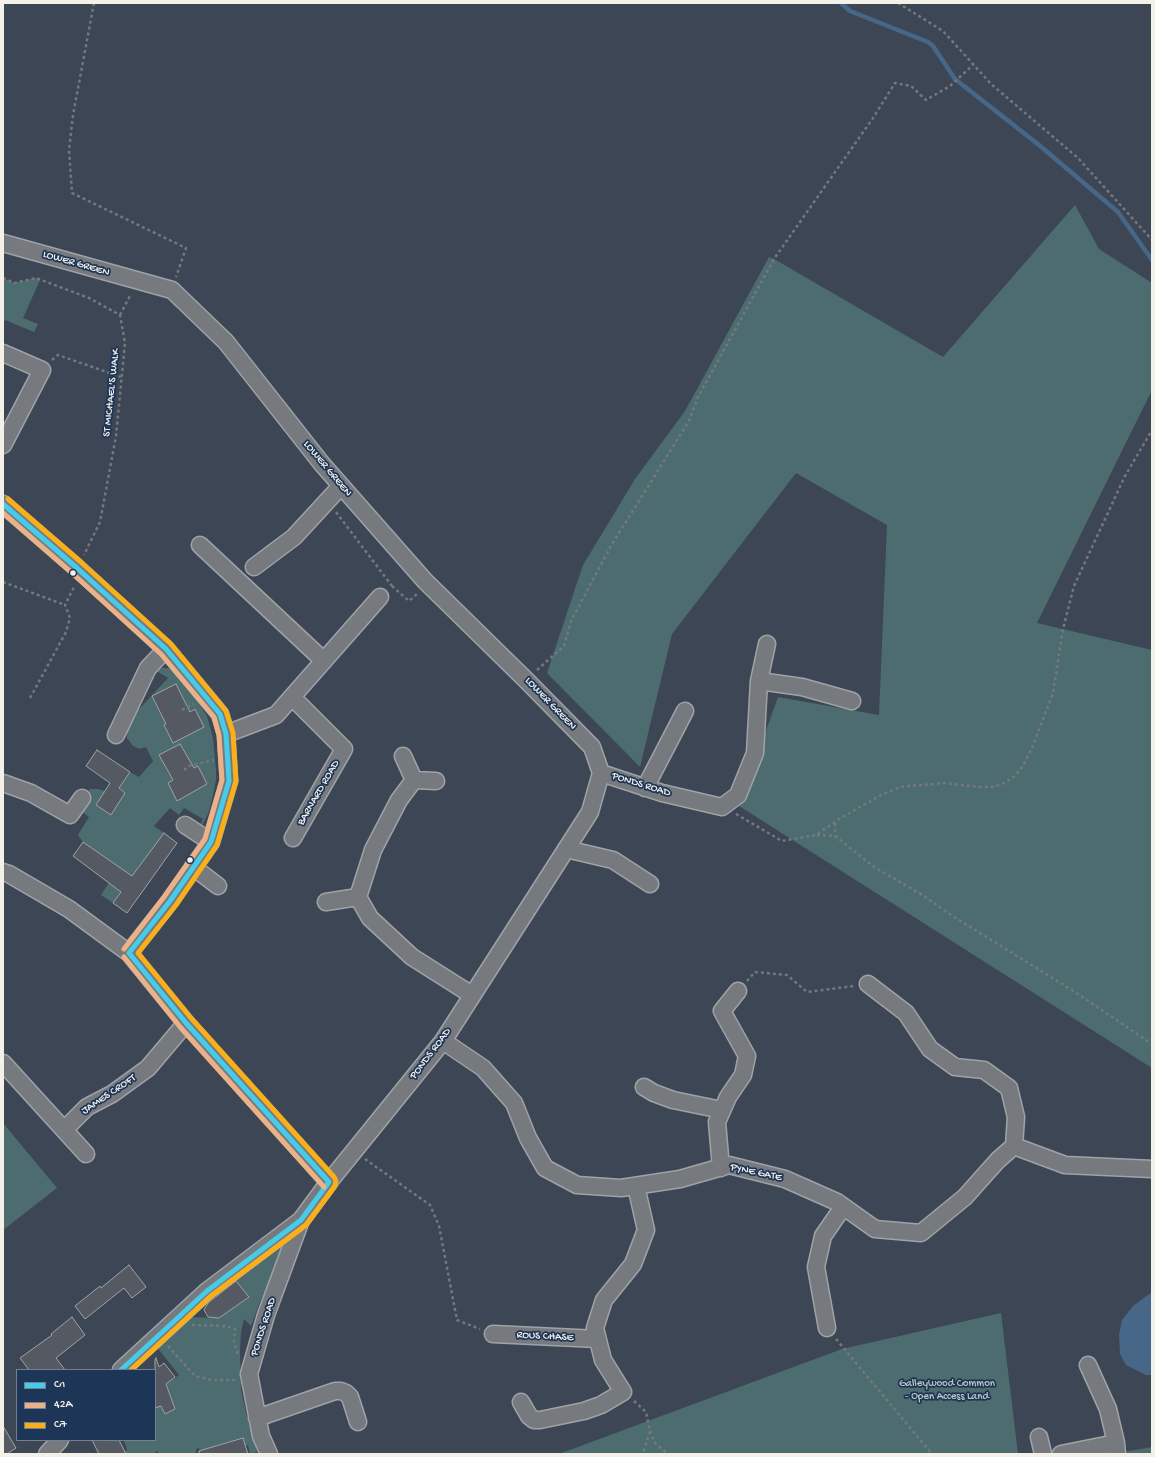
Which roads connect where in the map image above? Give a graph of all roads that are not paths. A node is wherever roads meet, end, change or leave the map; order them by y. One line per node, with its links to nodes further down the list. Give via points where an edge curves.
1 (3, 243): 4 (street, LOWER GREEN, via 172,290 226,342)
2 (3, 353): 3 (street, via 42,370)
3 (3, 445)
4 (341, 486): 7 (street, via 294,537); 19 (street, LOWER GREEN, via 428,583 592,747)
5 (3, 504): 10 (street)
6 (200, 546): 11 (street)
7 (254, 567)
8 (380, 597): 11 (street)
9 (768, 644): 12 (street)
10 (166, 649): 16 (street, via 220,714); 17 (street, via 148,668)
11 (324, 661): 13 (street)
12 (759, 681): 14 (street, via 802,688); 23 (street, PONDS ROAD, via 756,753 738,794 722,807)
13 (292, 697): 16 (street, via 276,715); 26 (street, BARNARD ROAD, via 344,749)
14 (852, 701)
15 (685, 711): 23 (street)
16 (226, 734): 27 (street, via 229,781)
17 (116, 735)
18 (403, 756): 20 (street)
19 (601, 773): 23 (street, PONDS ROAD); 28 (street, PONDS ROAD, via 590,812)
20 (414, 780): 21 (street); 33 (street, via 399,800 373,850)
21 (436, 781)
22 (3, 783): 24 (street, via 32,793 70,815)
23 (645, 788)
24 (82, 798)
25 (185, 825): 27 (street)
26 (293, 838)
27 (211, 842): 29 (street)
28 (566, 849): 31 (street, via 614,860); 38 (street, PONDS ROAD)
29 (193, 868): 32 (street); 35 (street, via 170,902)
30 (3, 872): 35 (street, via 69,909)
31 (650, 884)
32 (218, 886)
33 (358, 897): 34 (street); 38 (street, via 370,918 412,957)
34 (326, 902)
35 (129, 953): 39 (street)
36 (868, 984): 45 (street, via 906,1013 930,1049 955,1067 984,1070 1010,1088 1016,1117)
37 (738, 991): 43 (street, via 722,1011 747,1056 742,1075)
38 (472, 995): 40 (street, PONDS ROAD)
39 (186, 1023): 44 (street, JAMES CROFT, via 148,1068 112,1094 87,1108); 49 (street)
40 (442, 1041): 49 (street, PONDS ROAD); 50 (street, PYNE GATE, via 483,1068 514,1103 544,1168 576,1185 621,1188)
41 (3, 1063): 44 (street)
42 (644, 1087): 43 (street, via 673,1100)
43 (722, 1110): 47 (street, via 716,1122)
44 (64, 1130): 46 (street)
45 (1014, 1146): 48 (street, via 1065,1165); 51 (street, PYNE GATE, via 965,1197 921,1233 875,1229)
46 (86, 1154)
47 (721, 1168): 50 (street, PYNE GATE); 51 (street, PYNE GATE, via 729,1165 785,1179)
48 (1152, 1169)
49 (329, 1182): 52 (street, PONDS ROAD)
50 (636, 1186): 55 (street, via 646,1230 633,1264 604,1300 595,1328)
51 (843, 1206): 53 (street, via 823,1236 816,1267)
52 (302, 1220): 57 (street, via 207,1291); 59 (street, PONDS ROAD, via 266,1315 249,1374)
53 (826, 1328)
54 (493, 1334): 55 (street, ROUS CHASE)
55 (598, 1339): 58 (street, via 603,1360 623,1392 601,1405 584,1411 540,1420 534,1420 529,1416)
56 (1088, 1365): 63 (street, via 1108,1409)
57 (122, 1369)
58 (521, 1402)
59 (257, 1418): 60 (street, via 341,1391 350,1397); 65 (street, PONDS ROAD)
60 (358, 1422)
61 (1039, 1437): 66 (street)
62 (59, 1441): 64 (street)
63 (1116, 1449): 67 (street)
64 (47, 1454)
65 (269, 1454)
66 (1043, 1454)
67 (1061, 1454)

